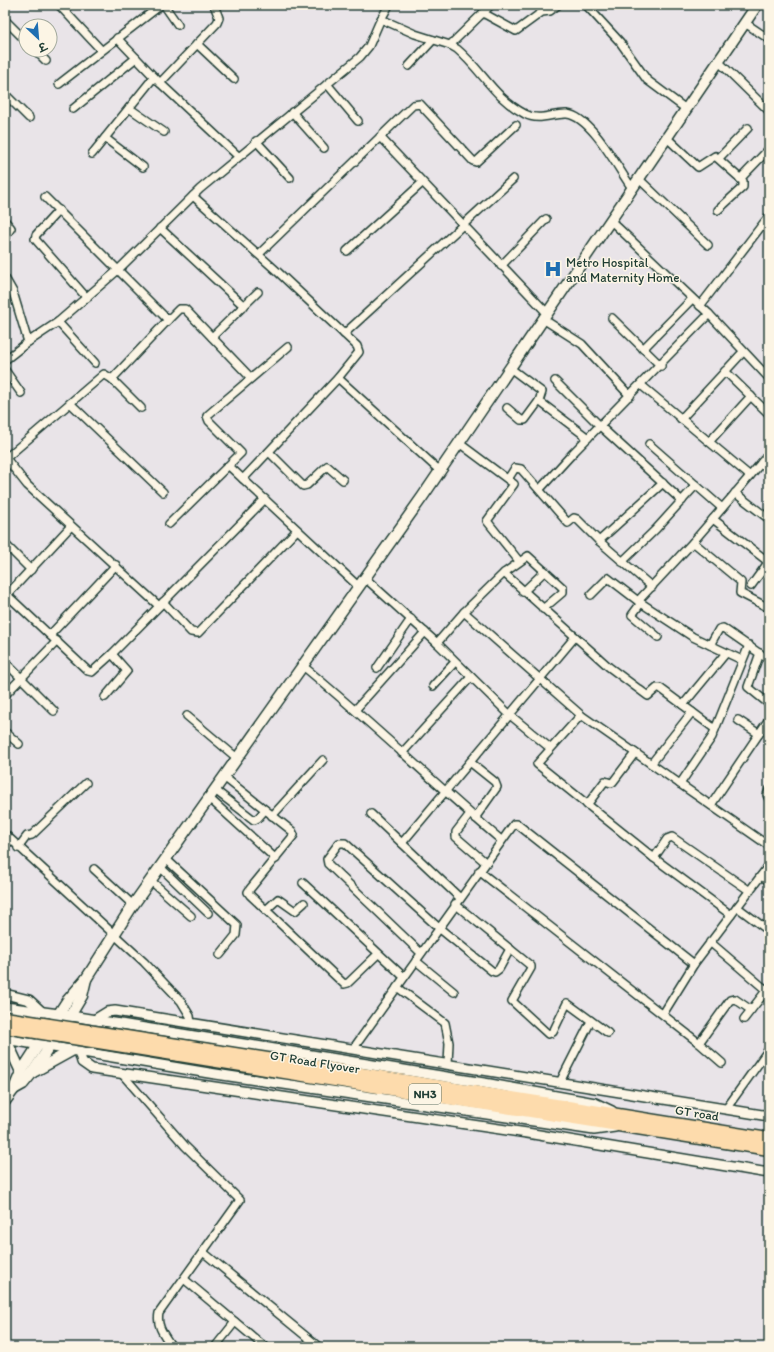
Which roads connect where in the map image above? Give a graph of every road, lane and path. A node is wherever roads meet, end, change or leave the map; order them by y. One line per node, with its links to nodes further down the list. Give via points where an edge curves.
1 (59, 5): 21 (street)
2 (160, 5): 16 (street)
3 (164, 5): 14 (street)
4 (389, 5): 11 (street)
5 (491, 5): 10 (street)
6 (558, 5): 10 (street, via 550,11 542,12 516,31)
7 (757, 5): 13 (main road)
8 (215, 6): 19 (street, via 218,21)
9 (591, 7): 35 (street, via 647,80)
10 (483, 13): 20 (street)
11 (381, 19): 18 (street); 31 (street, via 366,52)
12 (6, 23): 15 (street)
13 (745, 23): 17 (street); 25 (main road)
14 (178, 25)
15 (18, 34)
16 (117, 38): 21 (street); 23 (street)
17 (769, 38)
18 (433, 40): 20 (street); 26 (street)
19 (197, 44): 28 (street); 29 (street)
20 (450, 45): 58 (street, via 463,54 491,88 525,115 538,118 566,114 583,121)
21 (101, 50): 30 (street)
22 (43, 58): 24 (street)
23 (136, 58): 27 (street); 34 (street)
24 (46, 61)
25 (718, 61): 35 (main road); 36 (street)
26 (408, 66)
27 (154, 77): 29 (street); 33 (street)
28 (234, 80)
29 (160, 83): 50 (street)
30 (60, 84)
31 (327, 84): 37 (street); 39 (street)
32 (5, 94): 38 (street)
33 (129, 108): 42 (street); 45 (street)
34 (73, 109)
35 (686, 109): 44 (main road)
36 (768, 110)
37 (292, 112): 46 (street); 47 (street)
38 (29, 118)
39 (358, 121)
40 (516, 125): 43 (street, via 476,162 472,161 420,104 413,105)
41 (748, 128): 51 (street)
42 (164, 132)
43 (380, 137): 57 (street); 72 (street)
44 (666, 137): 51 (street, via 698,167 714,156); 54 (main road)
45 (105, 138): 49 (street); 52 (street)
46 (256, 141): 50 (street); 53 (street)
47 (324, 148)
48 (769, 149): 56 (street)
49 (92, 154)
50 (238, 156): 59 (street)
51 (719, 158): 56 (street)
52 (143, 167)
53 (290, 178)
54 (638, 178): 58 (main road); 70 (street)
55 (513, 179): 67 (street)
56 (740, 179): 62 (street, via 744,183 743,187)
57 (422, 183): 67 (street); 71 (street)
58 (632, 188): 65 (main road)
59 (193, 196): 68 (street); 72 (street)
60 (45, 197): 61 (street)
61 (59, 210): 74 (street); 77 (street, via 35,239)
62 (718, 210)
63 (769, 216): 80 (street)
64 (546, 219): 73 (street)
65 (610, 220): 78 (street); 82 (main road)
66 (5, 221): 69 (street, via 11,228)
67 (462, 224): 73 (street); 86 (street)
68 (160, 228): 74 (street); 79 (street)
69 (5, 237)
70 (708, 245)
71 (347, 251)
72 (259, 254): 86 (street)
73 (501, 266): 82 (street)
74 (118, 270): 77 (street); 84 (street)
75 (5, 278): 88 (street, via 13,292)
76 (258, 292): 79 (street)
77 (87, 298): 85 (street)
78 (692, 298): 80 (street); 90 (street)
79 (244, 306): 87 (street)
80 (700, 306): 81 (street)
81 (709, 314): 91 (street); 94 (street)
82 (545, 316): 95 (main road); 105 (street, via 582,344)
83 (612, 318): 90 (street)
84 (168, 320): 87 (street, via 179,309 184,308); 101 (street)
85 (58, 322): 88 (street); 93 (street)
86 (344, 334): 99 (street, via 357,346 359,352)
87 (212, 337): 98 (street)
88 (28, 342): 92 (street)
89 (288, 347): 98 (street)
90 (643, 348): 94 (street)
91 (743, 352): 97 (street); 100 (street)
92 (5, 360)
93 (95, 362)
94 (661, 366): 103 (street)
95 (510, 368): 107 (street, via 542,392); 116 (main road)
96 (5, 370): 104 (street)
97 (725, 371): 106 (street); 112 (street)
98 (251, 378): 122 (street, via 207,416 240,451)
99 (338, 378): 118 (street); 124 (street)
100 (769, 378)
101 (112, 379): 108 (street, via 107,374 101,376); 109 (street)
102 (556, 381): 113 (street)
103 (641, 385): 105 (street); 112 (street)
104 (21, 393)
105 (630, 396): 113 (street)
106 (751, 396): 111 (street); 115 (street)
107 (539, 402): 110 (street, via 525,420 521,420); 114 (street)
108 (70, 403): 120 (street); 132 (street)
109 (142, 408)
110 (507, 408)
111 (769, 414)
112 (681, 418): 115 (street)
113 (600, 426): 114 (street); 129 (street)
114 (588, 438): 131 (street)
115 (710, 441): 125 (street)
116 (459, 443): 124 (main road); 127 (street)
117 (649, 444): 130 (street)
118 (269, 452): 126 (street); 128 (street, via 303,486 327,466)
119 (769, 453): 121 (street)
120 (5, 457): 140 (street, via 27,485)
121 (761, 463): 123 (street); 125 (street)
122 (229, 466): 126 (street); 139 (street)
123 (769, 470)
124 (440, 471): 151 (main road)
125 (750, 476): 133 (street)
126 (243, 479): 134 (street)
127 (508, 479): 131 (street, via 515,468 519,468); 145 (street, via 513,486 487,521)
128 (343, 480)
129 (663, 483): 135 (street); 142 (street)
130 (696, 485): 135 (street); 136 (street)
131 (540, 489): 142 (street, via 556,506 565,521 568,523 576,518)
132 (163, 492)
133 (735, 493): 136 (street); 138 (street)
134 (265, 499): 141 (street); 159 (street)
135 (682, 501): 146 (street)
136 (722, 508): 137 (street)
137 (712, 519): 143 (street); 153 (street, via 766,560 767,564)
138 (769, 519)
139 (169, 524)
140 (71, 526): 147 (street); 148 (street)
141 (297, 530): 152 (street); 159 (street, via 198,633 191,632)
142 (599, 541): 146 (street)
143 (693, 542): 154 (street); 160 (street, via 741,582 740,593)
144 (5, 544): 148 (street)
145 (519, 561): 149 (street, via 528,556); 150 (street)
146 (622, 562): 154 (street)
147 (116, 566): 159 (street); 165 (street)
148 (31, 570): 156 (street)
149 (545, 571): 155 (street); 161 (street, via 564,590)
150 (504, 573): 155 (street); 162 (street)
151 (365, 578): 152 (main road); 163 (street)
152 (358, 586): 179 (main road)
153 (751, 586)
154 (652, 587): 158 (street)
155 (523, 592): 161 (street)
156 (6, 594): 165 (street)
157 (591, 595): 158 (street, via 608,578)
158 (639, 602): 167 (street, via 632,615); 170 (street)
159 (161, 604): 174 (street)
160 (769, 608)
161 (543, 609): 166 (street)
162 (464, 612): 169 (street); 183 (street)
163 (411, 619): 164 (street); 180 (street)
164 (425, 632): 169 (street); 189 (street)
165 (50, 635): 168 (street)
166 (575, 637): 183 (street); 188 (street, via 609,668 646,696 658,688)
167 (658, 637)
168 (57, 641): 174 (street, via 90,672); 182 (street)
169 (438, 643): 178 (street)
170 (710, 645): 171 (street, via 722,628); 172 (street)
171 (749, 645): 173 (street); 175 (street)
172 (726, 653): 175 (street); 188 (street)
173 (760, 653): 176 (street); 187 (street, via 748,687)
174 (112, 654): 186 (street, via 127,671)
175 (742, 660): 197 (street)
176 (769, 660)
177 (5, 662): 182 (street)
178 (455, 662): 181 (street); 184 (street)
179 (303, 666): 189 (street); 204 (main road)
180 (377, 668)
181 (471, 677): 192 (street); 202 (street)
182 (20, 678): 185 (street); 190 (street)
183 (540, 680): 192 (street); 193 (street)
184 (433, 686)
185 (5, 695)
186 (105, 697)
187 (769, 704)
188 (683, 705): 191 (street)
189 (356, 709): 202 (street)
190 (54, 711)
191 (692, 712): 197 (street); 207 (street)
192 (510, 715): 201 (street); 206 (street)
193 (580, 715): 201 (street); 203 (street)
194 (187, 716): 204 (street)
195 (769, 719): 199 (street)
196 (738, 720): 199 (street)
197 (715, 729): 210 (street, via 708,744)
198 (5, 732): 200 (street)
199 (759, 734): 216 (street)
200 (19, 744)
201 (550, 748): 215 (street, via 537,764)
202 (402, 753): 212 (street)
203 (635, 753): 207 (street); 215 (street, via 613,782 605,781)
204 (237, 758): 208 (main road)
205 (323, 760): 219 (street)
206 (470, 762): 212 (street); 220 (street, via 495,782 497,787)
207 (651, 764): 210 (street)
208 (224, 777): 213 (main road); 217 (street)
209 (86, 783): 225 (street, via 32,835 27,836)
210 (680, 784): 216 (street)
211 (769, 790): 214 (street)
212 (446, 792): 220 (street); 223 (street)
213 (212, 794): 217 (street, via 254,820); 227 (street); 229 (main road)
214 (769, 799)
215 (587, 805): 226 (street)
216 (711, 805): 224 (street)
217 (265, 810): 219 (street)
218 (371, 814): 223 (street)
219 (272, 816): 227 (street, via 292,831 294,836)
220 (473, 816): 222 (street); 228 (street, via 456,832 456,838)
221 (5, 834): 225 (street)
222 (501, 840): 228 (street); 255 (street, via 512,825 517,824)
223 (402, 843): 238 (street)
224 (769, 846)
225 (18, 848): 248 (street)
226 (654, 858): 237 (street, via 672,836); 244 (street)
227 (276, 859): 242 (street, via 248,892)
228 (485, 862): 232 (street)
229 (163, 863): 234 (main road); 243 (street); 253 (street, via 237,926 236,934)
230 (769, 865): 233 (street)
231 (94, 869): 240 (street)
232 (479, 871): 238 (street); 266 (street)
233 (761, 876): 235 (street); 237 (street)
234 (150, 880): 240 (main road); 245 (street)
235 (769, 881)
236 (303, 883): 252 (street)
237 (750, 891): 241 (street)
238 (458, 901): 246 (street); 250 (street)
239 (304, 903): 242 (street, via 295,911 278,898)
240 (133, 905): 248 (main road)
241 (737, 907): 244 (street); 247 (street)
242 (266, 910): 252 (street, via 344,984)
243 (208, 912)
244 (731, 915): 249 (street)
245 (191, 916)
246 (439, 928): 250 (street, via 495,972); 251 (street); 251 (street, via 345,843 339,843 328,858 328,864)
247 (769, 931)
248 (114, 935): 257 (main road); 272 (street, via 181,1001)
249 (710, 942): 255 (street); 259 (street)
250 (510, 948): 271 (street, via 531,967 512,999 514,1004 550,1034 565,1003)
251 (421, 953): 254 (street)
252 (378, 954): 256 (street)
253 (220, 955)
254 (416, 961): 256 (street); 260 (street)
255 (694, 964): 266 (street)
256 (404, 977): 258 (street)
257 (86, 979): 265 (main road, via 74,991); 267 (main road, via 82,996)
258 (397, 987): 278 (street); 282 (street, via 445,1024 449,1048)
259 (768, 988): 263 (street)
260 (454, 992)
261 (5, 994): 264 (street, via 29,1000)
262 (5, 1007): 264 (street)
263 (751, 1010): 269 (street); 275 (street, via 735,999 730,1000)
264 (42, 1012): 265 (street)
265 (59, 1014): 267 (street); 277 (main road)
266 (663, 1014): 275 (street)
267 (70, 1016): 270 (street); 277 (main road)
268 (5, 1018): 283 (highway, GT Road Flyover / NH3, bridge)
269 (744, 1019)
270 (94, 1020): 272 (street, via 107,1012 115,1011); 292 (street, via 595,1103)
271 (591, 1021): 274 (street); 287 (street)
272 (191, 1023): 278 (street)
273 (5, 1027): 283 (highway, GT Road Flyover / NH3, bridge)
274 (608, 1032)
275 (700, 1043): 281 (street)
276 (6, 1044): 277 (street, via 20,1041); 284 (main road)
277 (45, 1045): 280 (street); 284 (main road); 285 (main road)
278 (353, 1049): 282 (street)
279 (769, 1049): 290 (street)
280 (76, 1050): 285 (main road); 286 (street, via 86,1066); 292 (street, via 209,1073 594,1130)
281 (722, 1063)
282 (448, 1064): 287 (street)
283 (273, 1065): 292 (highway, GT Road Flyover / NH3)
284 (21, 1072): 288 (main road)
285 (32, 1073): 288 (main road, via 23,1084)
286 (122, 1074): 295 (street, via 519,1132); 296 (street, via 185,1146 240,1200)
287 (560, 1082): 290 (street)
288 (14, 1089): 289 (main road)
289 (5, 1102)
290 (726, 1109): 291 (street)
291 (769, 1116)
292 (620, 1121): 293 (highway, GT road / NH3); 294 (highway, GT road / NH3)
293 (769, 1139)
294 (769, 1149)
295 (769, 1173)
296 (202, 1252): 297 (street); 302 (street)
297 (184, 1279): 298 (street); 299 (street, via 159,1313 157,1320)
298 (235, 1322): 300 (street); 301 (street)
299 (172, 1347)
300 (215, 1347)
301 (265, 1347)
302 (319, 1347)

